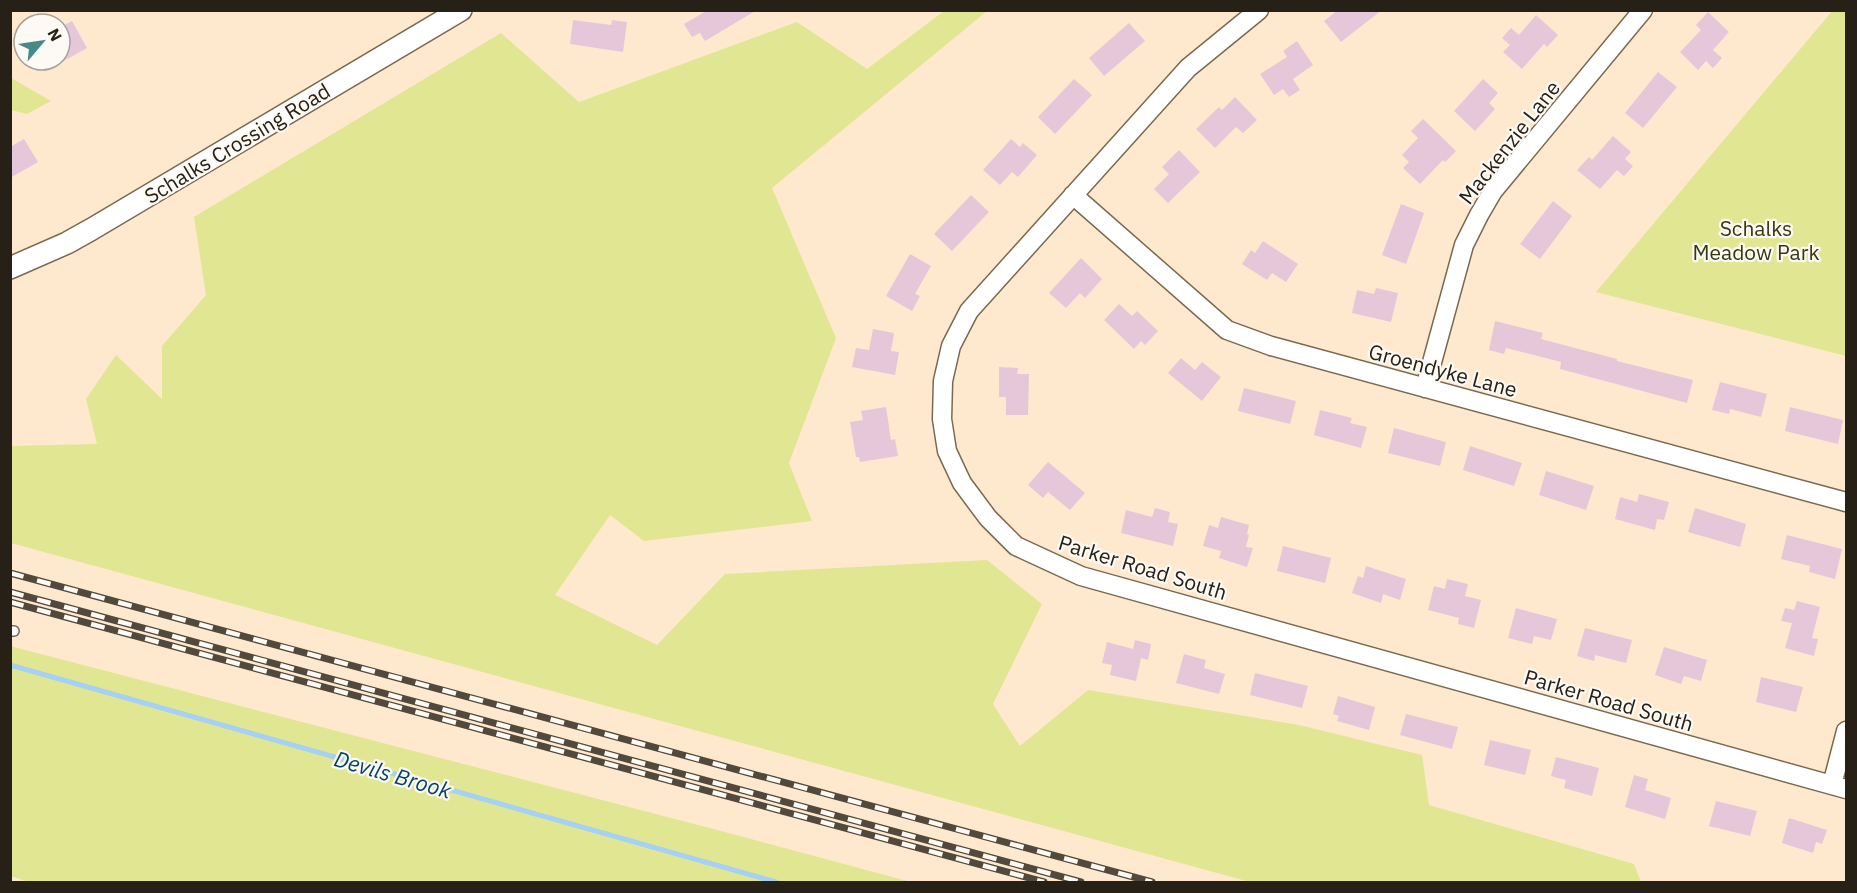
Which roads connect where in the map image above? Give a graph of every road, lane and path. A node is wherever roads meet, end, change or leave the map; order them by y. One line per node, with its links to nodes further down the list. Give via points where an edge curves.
1 (461, 10): 5 (street, Schalks Crossing Road, via 68,243)
2 (1259, 10): 4 (street, Parker Road South, via 1188,68)
3 (1643, 10): 6 (street, Mackenzie Lane, via 1494,191 1479,215 1464,245)
4 (1073, 195): 6 (street, Groendyke Lane, via 1227,330 1270,346); 9 (street, Parker Road South, via 969,311 951,346 943,381 942,419 948,451 962,483 988,518 1016,546 1081,576)
5 (10, 268)
6 (1425, 388): 7 (street, Groendyke Lane)
7 (1846, 502)
8 (1846, 731): 9 (street)
9 (1839, 787)

